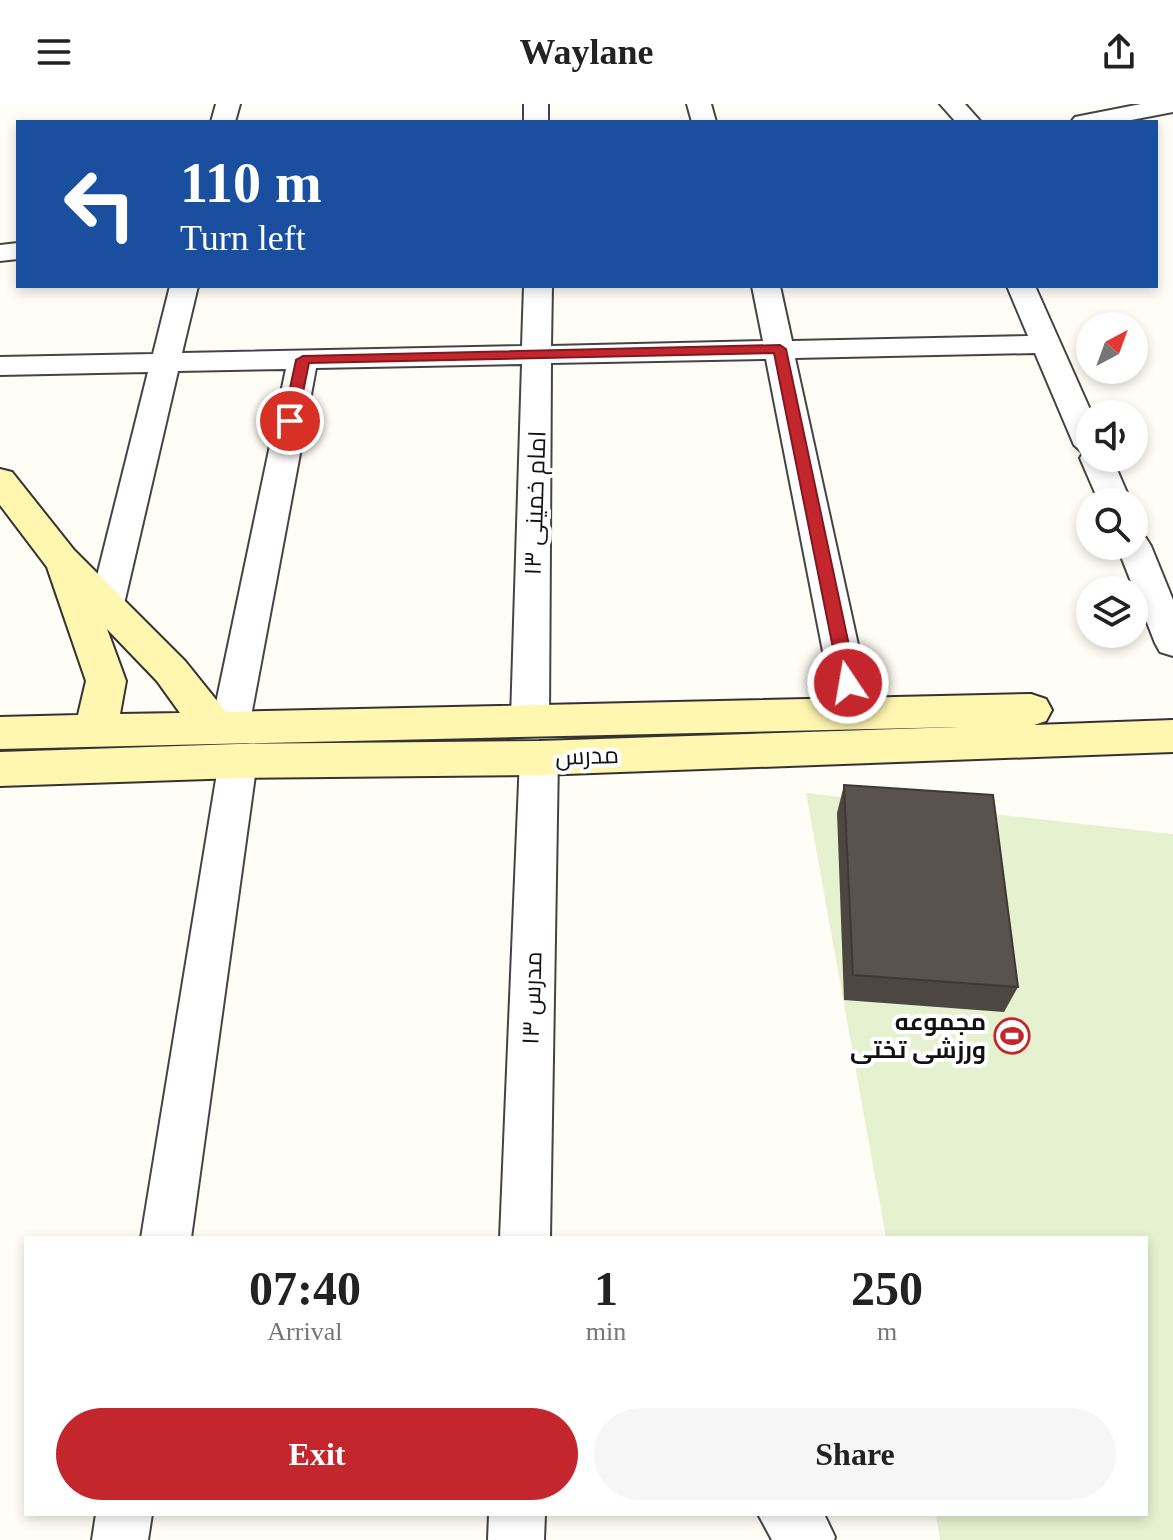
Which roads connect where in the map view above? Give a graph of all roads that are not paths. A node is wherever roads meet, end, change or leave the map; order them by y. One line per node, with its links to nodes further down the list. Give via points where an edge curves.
1 (952, 104): 3 (street)
2 (1173, 105): 4 (street)
3 (967, 120)
4 (1094, 120)
5 (184, 288): 13 (street)
6 (538, 288): 11 (street, امام خمینی ۱۳)
7 (766, 288): 10 (street)
8 (1022, 288): 9 (street)
9 (1046, 344): 10 (street); 15 (street)
10 (780, 349): 11 (street); 22 (street)
11 (539, 355): 12 (street); 27 (street, امام خمینی ۱۳)
12 (303, 360): 13 (street); 26 (street)
13 (165, 363): 14 (street); 19 (street)
14 (0, 366)
15 (1076, 413)
16 (0, 480): 17 (main road)
17 (61, 559): 19 (main road); 23 (main road, via 106,681)
18 (1140, 560): 20 (street)
19 (107, 604): 26 (main road)
20 (1173, 643)
21 (1173, 708): 22 (main road, مدرس)
22 (854, 713): 27 (main road, مدرس)
23 (92, 730): 24 (main road, مدرس); 26 (main road, مدرس)
24 (0, 733)
25 (1173, 736): 27 (main road, مدرس)
26 (227, 738): 27 (main road, مدرس); 28 (main road, مدرس); 29 (street)
27 (534, 738): 30 (street, مدرس ۱۳)
28 (0, 769)
29 (166, 1236)
30 (528, 1236)
31 (124, 1516): 33 (street)
32 (517, 1516): 34 (street)
33 (120, 1540)
34 (516, 1540)

